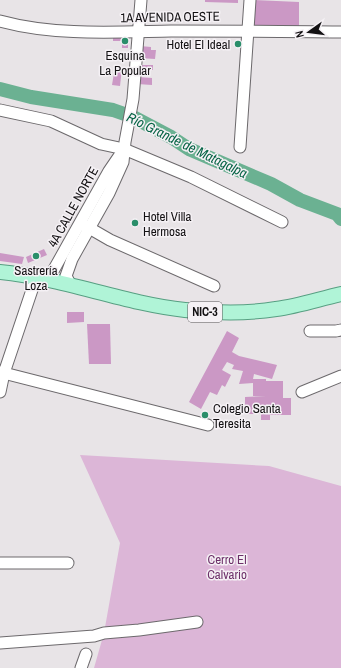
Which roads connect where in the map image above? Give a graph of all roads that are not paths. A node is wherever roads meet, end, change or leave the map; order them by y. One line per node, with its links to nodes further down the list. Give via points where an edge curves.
1 (141, 0): 5 (street, 4A CALLE NORTE)
2 (250, 0): 4 (street)
3 (0, 21): 5 (street, 1A AVENIDA OESTE, via 46,29)
4 (249, 30): 5 (street, 1A AVENIDA OESTE); 6 (street, 1A AVENIDA OESTE); 9 (street)
5 (138, 32): 8 (street, 4A CALLE NORTE, via 133,99)
6 (341, 32)
7 (0, 110): 8 (street, via 51,120 102,144)
8 (124, 146): 10 (street); 11 (street, 4A CALLE NORTE, via 119,173)
9 (240, 147)
10 (282, 222)
11 (85, 226): 13 (street, 4A CALLE NORTE); 14 (street, 4A CALLE NORTE, via 67,272 67,281); 15 (street, via 110,240)
12 (0, 272): 13 (main road, NIC-3)
13 (42, 279): 14 (main road, NIC-3); 19 (street, 4A CALLE NORTE)
14 (70, 284): 16 (main road, NIC-3, via 161,306 236,313 269,310)
15 (214, 286)
16 (341, 294)
17 (341, 330): 18 (street)
18 (310, 331)
19 (2, 373): 21 (street, 4A CALLE NORTE); 23 (street)
20 (341, 376): 22 (street)
21 (0, 392)
22 (302, 392)
23 (208, 425)
24 (0, 563): 25 (street)
25 (68, 563)
26 (197, 622): 27 (street, via 104,632 94,636)
27 (0, 643)
28 (86, 654): 29 (street)
29 (81, 668)

